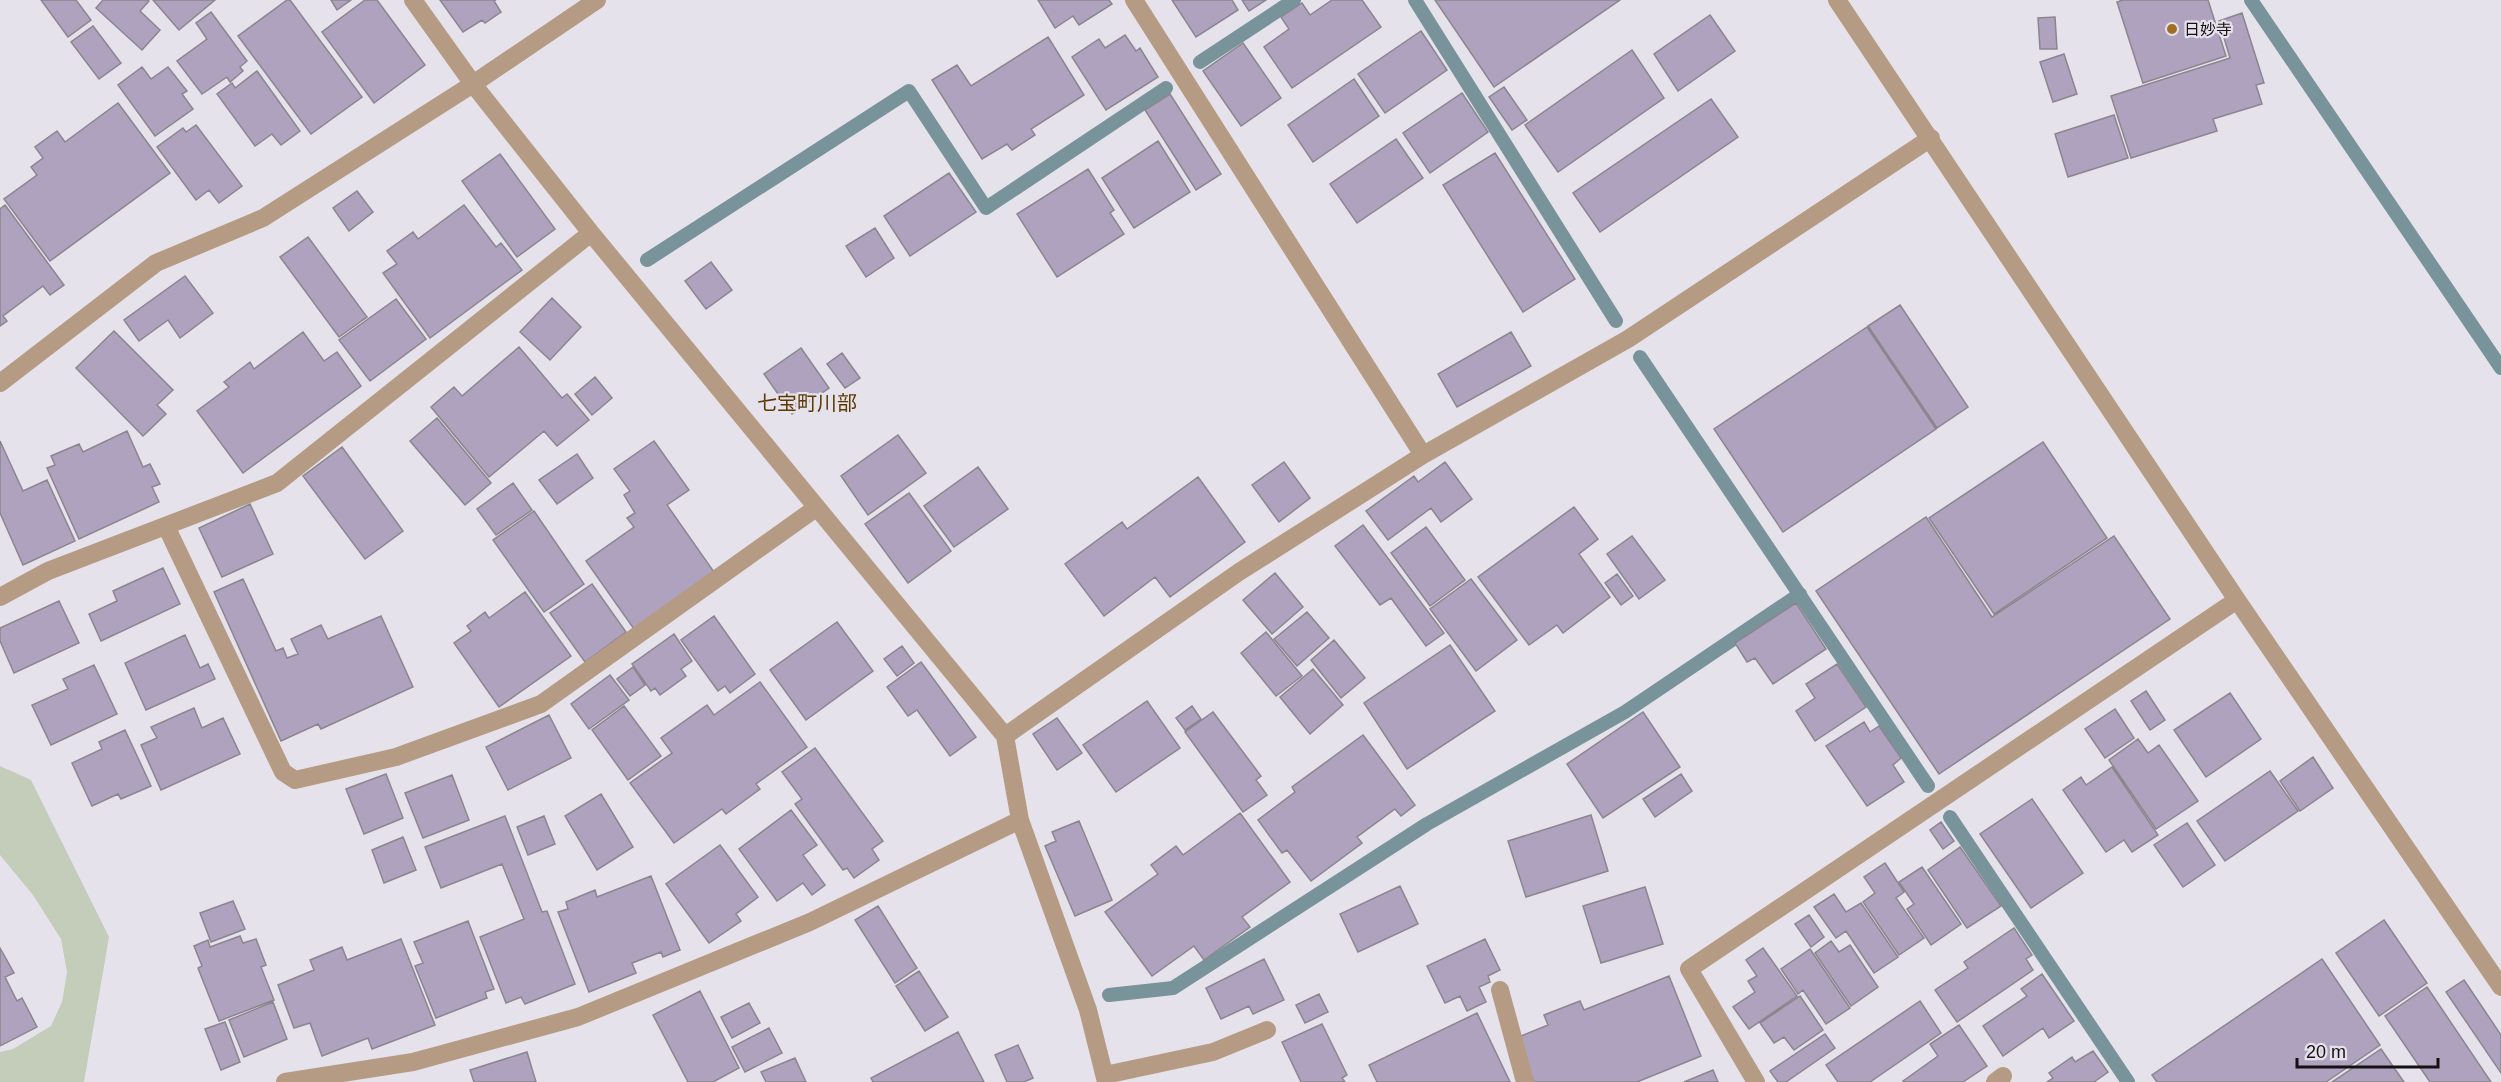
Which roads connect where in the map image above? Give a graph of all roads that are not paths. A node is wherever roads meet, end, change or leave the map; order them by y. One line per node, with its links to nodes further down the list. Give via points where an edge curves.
1 (413, 0): 5 (street)
2 (597, 0): 5 (street)
3 (1134, 0): 9 (street)
4 (1836, 0): 6 (street)
5 (473, 84): 7 (street); 8 (street, via 263,218 156,263)
6 (1931, 138): 9 (street, via 1628,339); 13 (street)
7 (591, 233): 10 (street); 11 (street, via 277,483)
8 (0, 383)
9 (1423, 455): 14 (street, via 1239,572)
10 (816, 508): 11 (street, via 541,704 396,757 295,780 283,772); 14 (street)
11 (166, 526): 12 (street, via 48,571)
12 (0, 597)
13 (2237, 600): 16 (street); 22 (street, via 1689,969)
14 (1005, 736): 15 (street)
15 (1020, 820): 19 (street, via 1088,1010); 20 (street, via 810,922 578,1017 413,1062)
16 (2501, 987)
17 (1500, 990): 21 (street)
18 (1267, 1030): 19 (street, via 1213,1052)
19 (1105, 1080)
20 (285, 1082)
21 (1525, 1082)
22 (1756, 1082)

